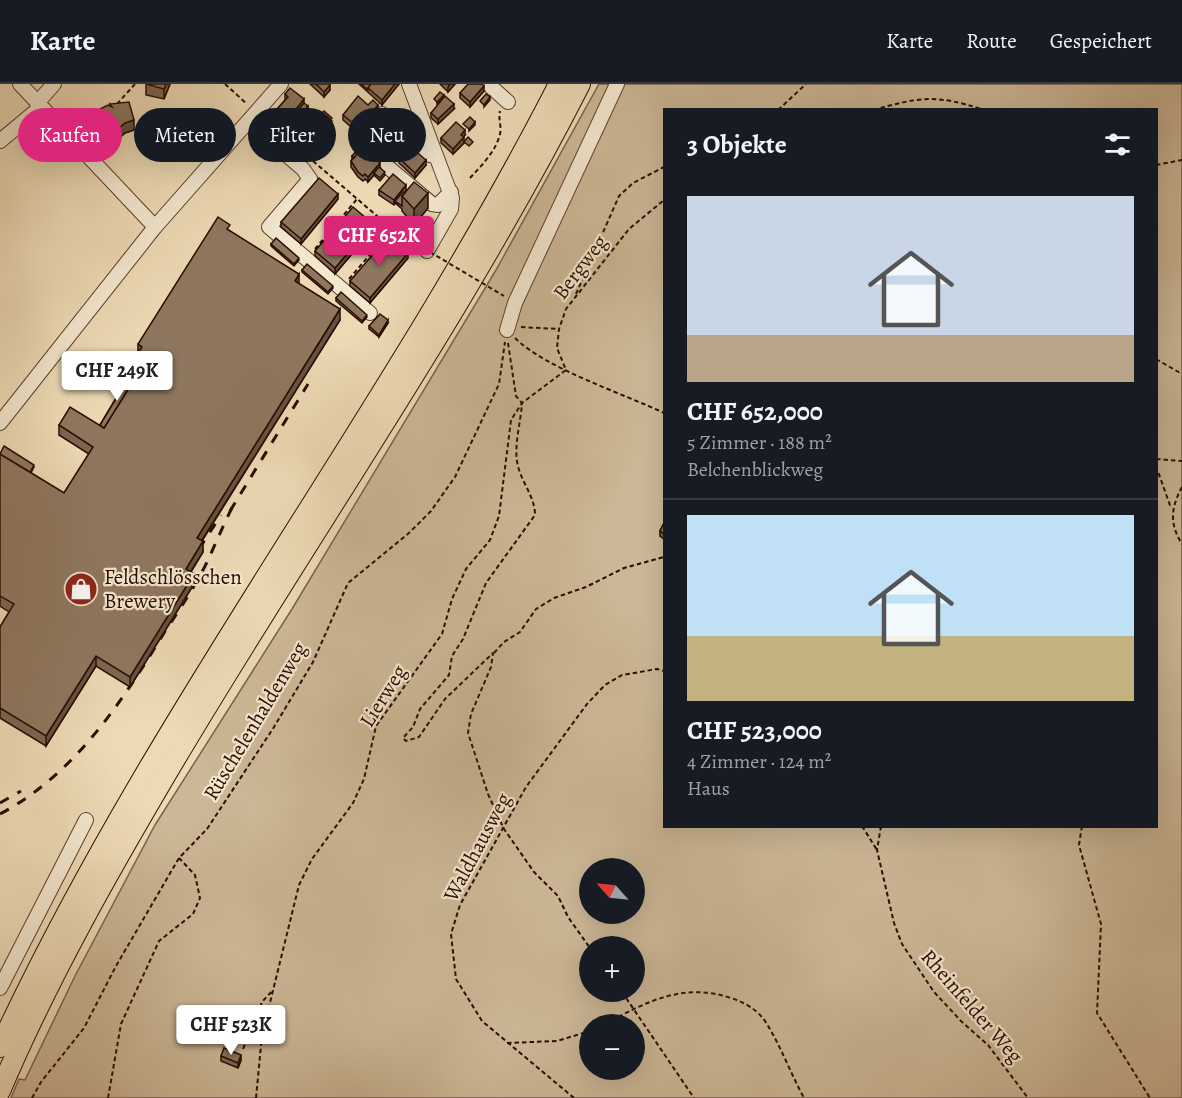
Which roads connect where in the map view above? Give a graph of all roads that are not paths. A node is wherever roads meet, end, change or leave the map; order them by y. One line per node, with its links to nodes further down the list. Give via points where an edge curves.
1 (20, 84): 10 (street)
2 (54, 84): 10 (street)
3 (280, 84): 11 (street)
4 (409, 84): 15 (street)
5 (488, 84): 9 (street)
6 (559, 84): 28 (highway, via 467,251 124,809)
7 (580, 84): 29 (highway, via 489,250 140,818 64,957)
8 (617, 84): 22 (street, via 509,300)
9 (508, 102)
10 (39, 105): 13 (street); 19 (street)
11 (260, 108)
12 (248, 122): 19 (street)
13 (0, 141)
14 (426, 152): 15 (street)
15 (436, 156): 18 (street)
16 (295, 162): 21 (street, via 310,178 269,227)
17 (383, 162): 18 (street, via 432,204 438,205)
18 (451, 192): 20 (street, via 451,209)
19 (155, 227): 23 (street)
20 (424, 249)
21 (370, 312)
22 (507, 330)
23 (0, 423)
24 (86, 820): 25 (street)
25 (23, 944): 26 (street); 27 (street)
26 (0, 957)
27 (0, 988)
28 (0, 1047)
29 (0, 1091)

